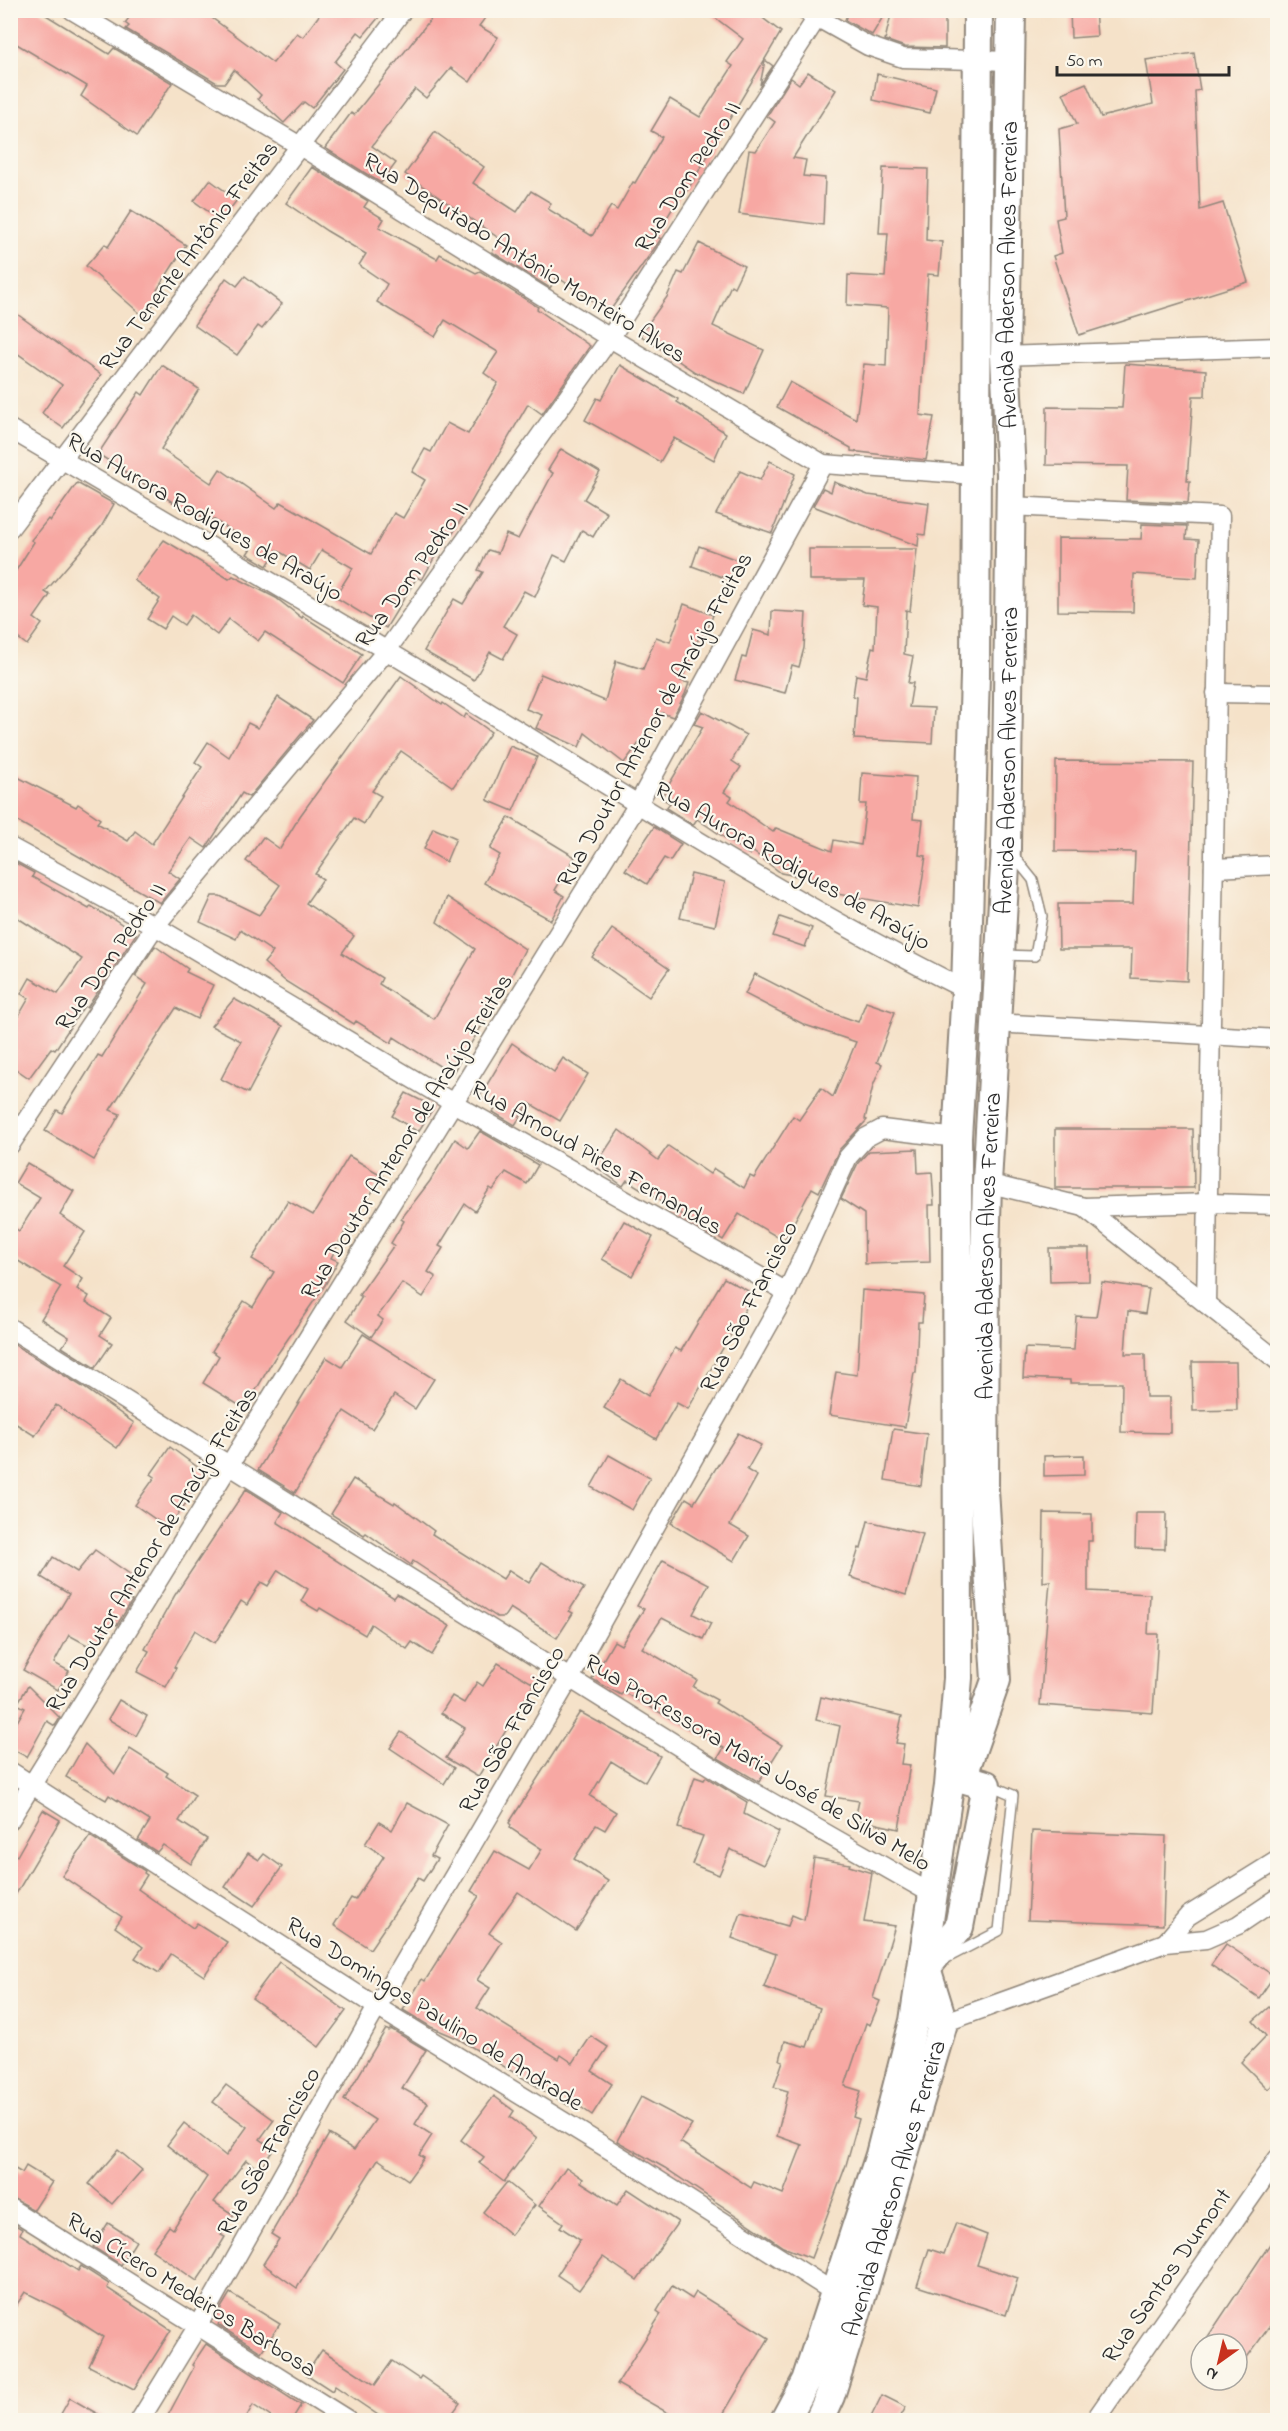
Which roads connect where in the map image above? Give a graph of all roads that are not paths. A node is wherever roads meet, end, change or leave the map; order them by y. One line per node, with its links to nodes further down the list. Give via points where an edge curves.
1 (72, 10): 8 (street, Rua Deputado Antônio Monteiro Alves)
2 (404, 10): 8 (street, Rua Tenente Antônio Freitas)
3 (978, 10): 6 (main road, Avenida Aderson Alves Ferreira)
4 (1011, 10): 7 (main road, Avenida Aderson Alves Ferreira)
5 (814, 13): 6 (street, via 868,46 903,58); 9 (street, Rua Dom Pedro II)
6 (977, 61): 7 (street); 15 (main road, Avenida Aderson Alves Ferreira)
7 (1010, 61): 11 (main road, Avenida Aderson Alves Ferreira)
8 (300, 146): 9 (street, Rua Deputado Antônio Monteiro Alves); 13 (street, Rua Tenente Antônio Freitas)
9 (610, 338): 14 (street, Rua Deputado Antônio Monteiro Alves); 18 (street, Rua Dom Pedro II)
10 (1278, 347): 11 (street)
11 (1005, 356): 16 (main road, Avenida Aderson Alves Ferreira)
12 (10, 429): 13 (street, Rua Aurora Rodigues de Araújo)
13 (63, 460): 17 (street, Rua Tenente Antônio Freitas); 18 (street, Rua Aurora Rodigues de Araújo)
14 (822, 464): 15 (street, Rua Deputado Antônio Monteiro Alves); 21 (street, Rua Doutor Antenor de Araújo Freitas)
15 (975, 475): 28 (main road, Avenida Aderson Alves Ferreira, via 975,675)
16 (1010, 506): 19 (street, via 1220,516); 23 (main road, Avenida Aderson Alves Ferreira)
17 (10, 528)
18 (387, 650): 21 (street, Rua Aurora Rodigues de Araújo); 26 (street, Rua Dom Pedro II)
19 (1216, 693): 20 (street); 25 (street)
20 (1278, 694)
21 (638, 804): 28 (street, Rua Aurora Rodigues de Araújo, via 868,941); 32 (street, Rua Doutor Antenor de Araújo Freitas)
22 (10, 847): 26 (street, Rua Arnoud Pires Fernandes)
23 (1006, 848): 27 (main road, Avenida Aderson Alves Ferreira); 27 (lane, via 1033,880 1042,916 1035,956)
24 (1278, 865): 25 (street)
25 (1214, 868): 30 (street)
26 (155, 926): 32 (street, Rua Arnoud Pires Fernandes); 34 (street, Rua Dom Pedro II)
27 (999, 955): 29 (main road, Avenida Aderson Alves Ferreira)
28 (966, 990): 33 (main road, Avenida Aderson Alves Ferreira)
29 (995, 1023): 30 (street); 35 (main road, Avenida Aderson Alves Ferreira)
30 (1211, 1037): 31 (street); 36 (street)
31 (1278, 1039)
32 (455, 1104): 39 (street, Rua Arnoud Pires Fernandes); 43 (street, Rua Doutor Antenor de Araújo Freitas)
33 (957, 1138): 39 (street, Rua São Francisco, via 882,1129 865,1138 848,1157); 45 (main road, Avenida Aderson Alves Ferreira)
34 (10, 1145)
35 (987, 1183): 38 (street); 44 (main road, Avenida Aderson Alves Ferreira)
36 (1208, 1203): 37 (street); 38 (street); 40 (street)
37 (1278, 1205)
38 (1084, 1207): 40 (street)
39 (787, 1292): 46 (street, Rua São Francisco)
40 (1206, 1304): 42 (street)
41 (10, 1328): 43 (street, Rua Professora Maria José de Silva Melo)
42 (1278, 1360)
43 (230, 1466): 46 (street, Rua Professora Maria José de Silva Melo); 49 (street, Rua Doutor Antenor de Araújo Freitas)
44 (984, 1490): 45 (street); 48 (main road, Avenida Aderson Alves Ferreira, via 996,1680)
45 (955, 1491): 52 (main road, Avenida Aderson Alves Ferreira, via 958,1678 949,1786)
46 (570, 1678): 52 (street, Rua Professora Maria José de Silva Melo, via 734,1781); 56 (street, Rua São Francisco)
47 (10, 1771): 49 (street, Rua Domingos Paulino de Andrade)
48 (962, 1778): 55 (main road, via 986,1785 959,1927); 55 (lane, via 1013,1795 999,1931)
49 (32, 1785): 50 (street, Rua Doutor Antenor de Araújo Freitas); 56 (street, Rua Domingos Paulino de Andrade)
50 (10, 1820)
51 (1278, 1860): 54 (street, via 1188,1916)
52 (932, 1894): 57 (main road, Avenida Aderson Alves Ferreira)
53 (1278, 1898): 54 (street, via 1238,1925 1206,1939)
54 (1165, 1943): 58 (street)
55 (926, 1968): 58 (main road, Avenida Aderson Alves Ferreira)
56 (376, 2007): 61 (street, Rua Domingos Paulino de Andrade); 62 (street, Rua São Francisco)
57 (914, 2021): 58 (street); 61 (main road, Avenida Aderson Alves Ferreira)
58 (943, 2023): 61 (main road, Avenida Aderson Alves Ferreira)
59 (1278, 2158): 67 (street, Rua Santos Dumont)
60 (10, 2208): 62 (street, Rua Cícero Medeiros Barbosa)
61 (847, 2300): 65 (main road, Avenida Aderson Alves Ferreira); 66 (main road, Avenida Aderson Alves Ferreira, via 830,2396)
62 (197, 2327): 63 (street, Rua São Francisco); 64 (street, Rua Cícero Medeiros Barbosa)
63 (140, 2421)
64 (348, 2421)
65 (785, 2421)
66 (819, 2421)
67 (1095, 2421)

